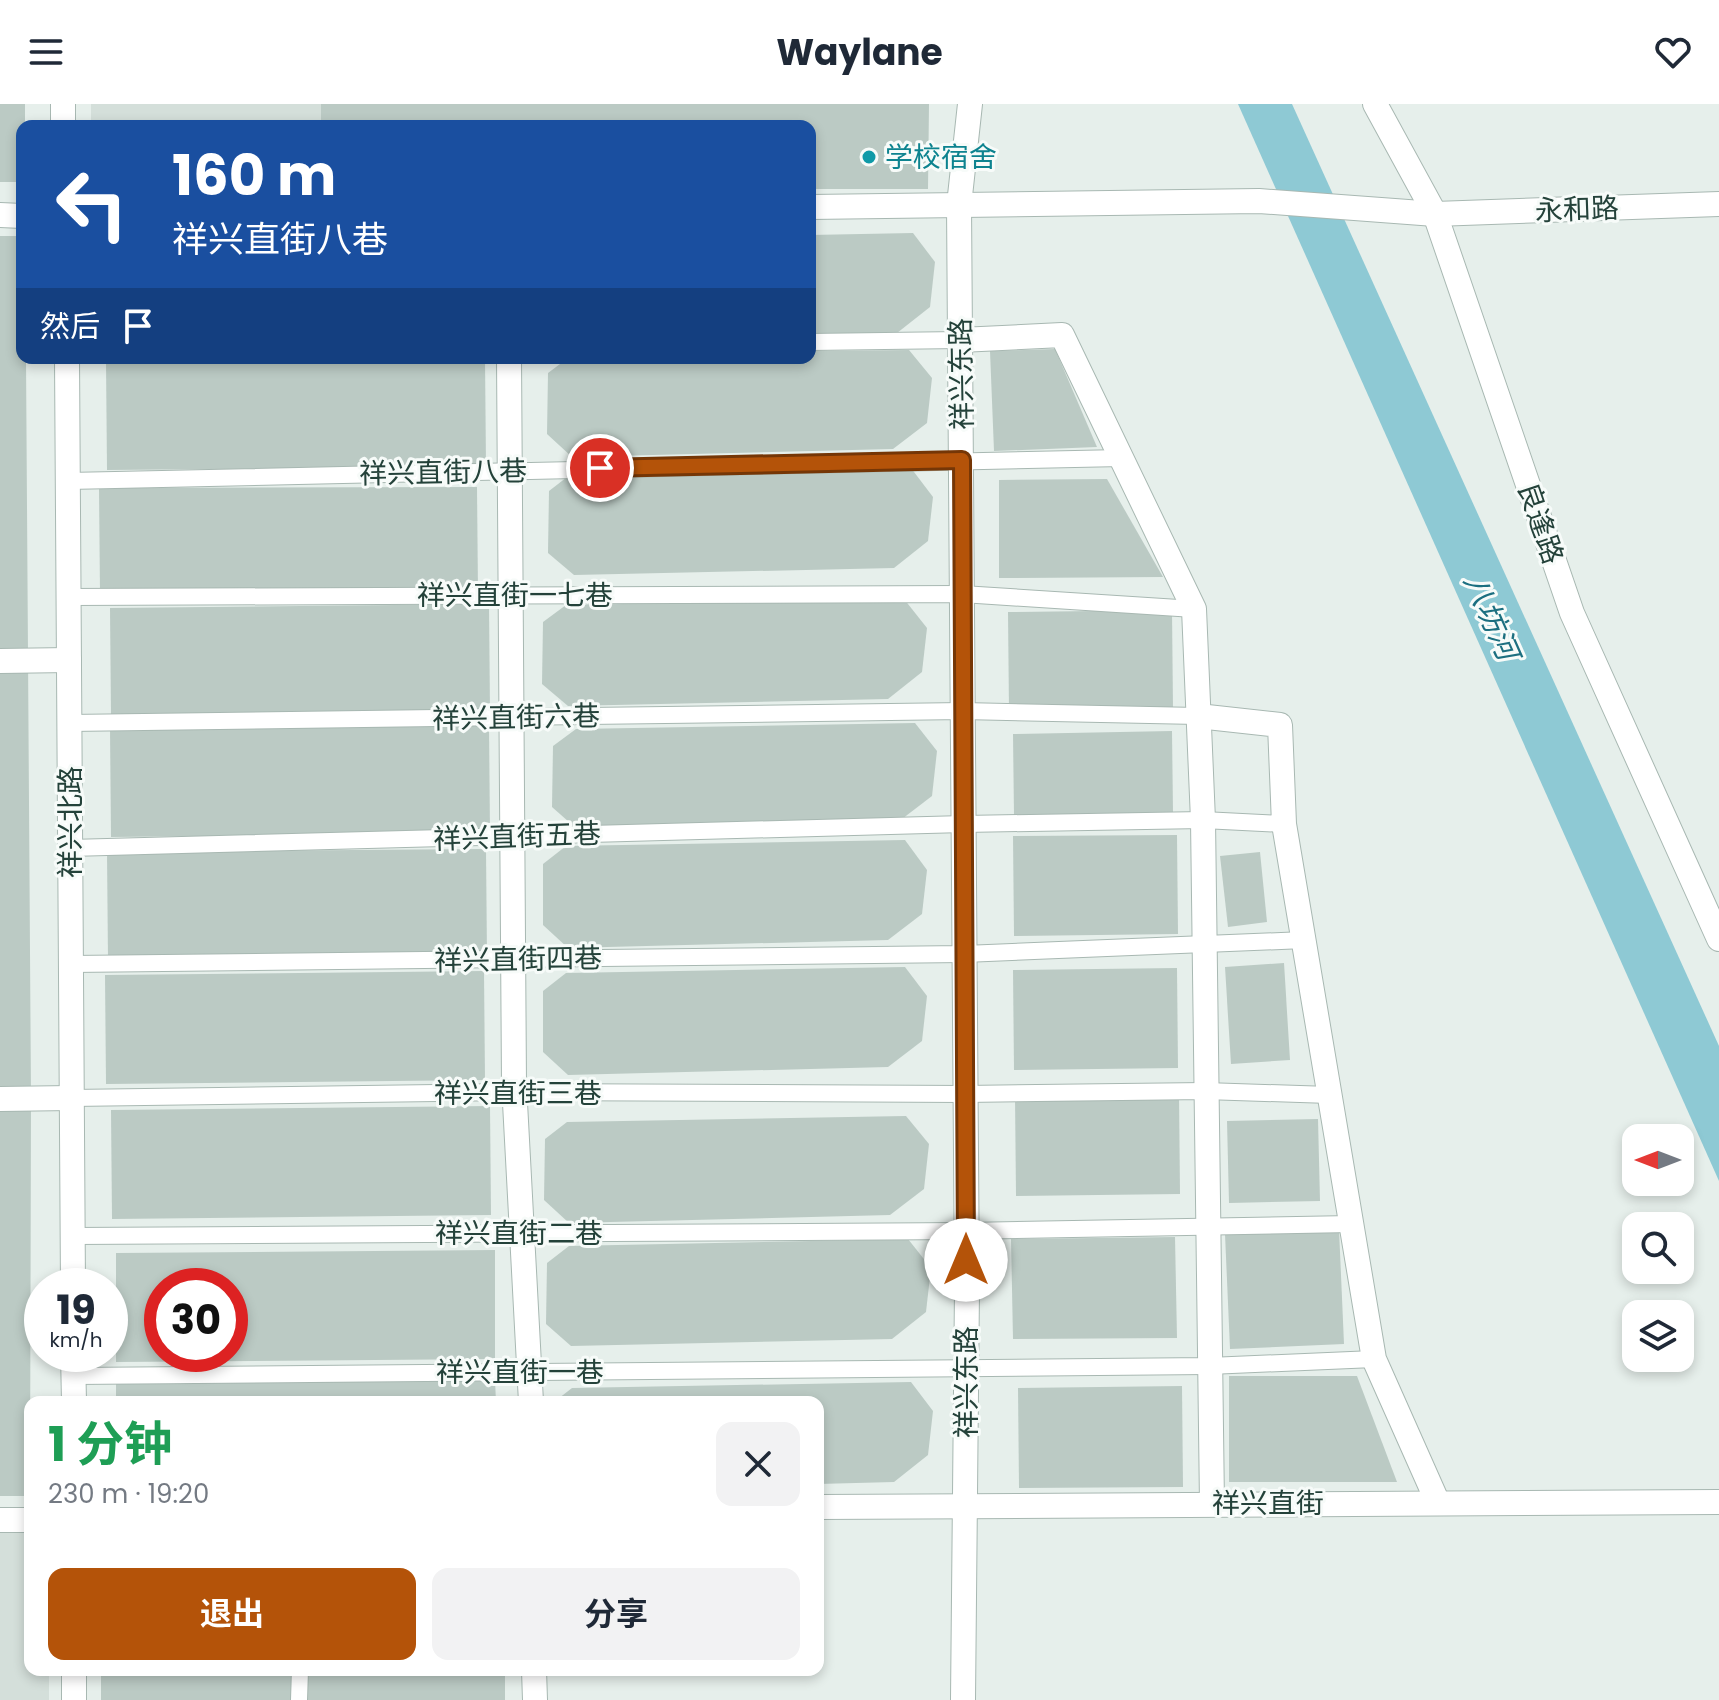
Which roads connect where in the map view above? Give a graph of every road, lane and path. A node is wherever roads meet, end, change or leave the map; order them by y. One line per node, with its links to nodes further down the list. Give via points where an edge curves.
1 (970, 104): 4 (street, 祥兴东路)
2 (1375, 104): 6 (street, 良逢路)
3 (1719, 204): 6 (street, 永和路)
4 (959, 205): 5 (street, 永和路); 6 (street, 永和路, via 1259,201); 7 (street, 祥兴东路)
5 (816, 207)
6 (1435, 214): 30 (street, 良逢路, via 1572,613)
7 (960, 340): 8 (lane); 11 (street, via 1062,335); 12 (street, 祥兴东路)
8 (816, 342)
9 (67, 364): 14 (street, 祥兴北路)
10 (509, 364): 13 (street)
11 (1122, 458): 12 (lane, 祥兴直街八巷); 18 (street)
12 (962, 460): 13 (lane, 祥兴直街八巷); 15 (street, 祥兴东路)
13 (510, 470): 14 (lane, 祥兴直街八巷); 16 (street)
14 (68, 481): 17 (street, 祥兴北路)
15 (962, 594): 16 (lane, 祥兴直街一七巷); 18 (lane, 祥兴直街一七巷); 21 (street, 祥兴东路)
16 (511, 595): 17 (lane, 祥兴直街一七巷); 23 (street)
17 (69, 597): 19 (street, 祥兴北路)
18 (1194, 609): 22 (street)
19 (69, 660): 20 (street); 24 (street, 祥兴北路)
20 (0, 661)
21 (963, 711): 22 (lane, 祥兴直街六巷); 23 (lane, 祥兴直街六巷); 26 (street, 祥兴东路)
22 (1198, 716): 25 (street); 27 (street, via 1280,725)
23 (511, 718): 24 (lane, 祥兴直街六巷); 28 (street)
24 (69, 723): 29 (street, 祥兴北路)
25 (1203, 820): 26 (lane, 祥兴直街五巷); 27 (lane, 祥兴直街五巷); 32 (street)
26 (964, 824): 28 (lane, 祥兴直街五巷); 33 (street, 祥兴东路)
27 (1284, 824): 31 (street)
28 (513, 836): 29 (lane, 祥兴直街五巷); 34 (street)
29 (70, 848): 35 (street, 祥兴北路)
30 (1719, 939)
31 (1304, 940): 32 (lane, 祥兴直街四巷); 39 (street)
32 (1204, 945): 33 (lane, 祥兴直街四巷); 36 (street)
33 (964, 954): 34 (lane, 祥兴直街四巷); 38 (street, 祥兴东路)
34 (514, 959): 35 (lane, 祥兴直街四巷); 37 (street)
35 (71, 964): 40 (street, 祥兴北路)
36 (1205, 1091): 38 (lane, 祥兴直街三巷); 39 (lane, 祥兴直街三巷); 43 (street)
37 (515, 1092): 38 (lane, 祥兴直街三巷); 40 (lane, 祥兴直街三巷); 45 (street)
38 (965, 1094): 44 (street, 祥兴东路)
39 (1330, 1095): 42 (street)
40 (71, 1098): 41 (street); 46 (street, 祥兴北路)
41 (0, 1099)
42 (1351, 1224): 43 (lane, 祥兴直街二巷); 48 (street)
43 (1207, 1225): 44 (lane, 祥兴直街二巷); 50 (street)
44 (966, 1231): 45 (lane, 祥兴直街二巷); 51 (street, 祥兴东路)
45 (523, 1233): 46 (lane, 祥兴直街二巷); 53 (street)
46 (73, 1236): 47 (street, 祥兴北路)
47 (73, 1268)
48 (1374, 1359): 50 (lane, 祥兴直街一巷); 57 (street)
49 (128, 1366): 53 (lane, 祥兴直街一巷)
50 (1209, 1366): 51 (lane, 祥兴直街一巷); 58 (street)
51 (966, 1368): 53 (lane, 祥兴直街一巷); 59 (street, 祥兴东路)
52 (74, 1372): 54 (street)
53 (530, 1372): 55 (street)
54 (74, 1396)
55 (531, 1396)
56 (1719, 1502): 57 (street, 祥兴直街)
57 (1438, 1503): 58 (street, 祥兴直街)
58 (1212, 1504): 59 (street, 祥兴直街)
59 (965, 1505): 60 (street, 祥兴直街); 69 (street, 祥兴东路)
60 (824, 1507)
61 (0, 1520): 62 (street)
62 (24, 1520)
63 (74, 1676): 66 (street)
64 (300, 1676): 67 (lane)
65 (534, 1676): 68 (street)
66 (74, 1700)
67 (299, 1700)
68 (535, 1700)
69 (963, 1700)

